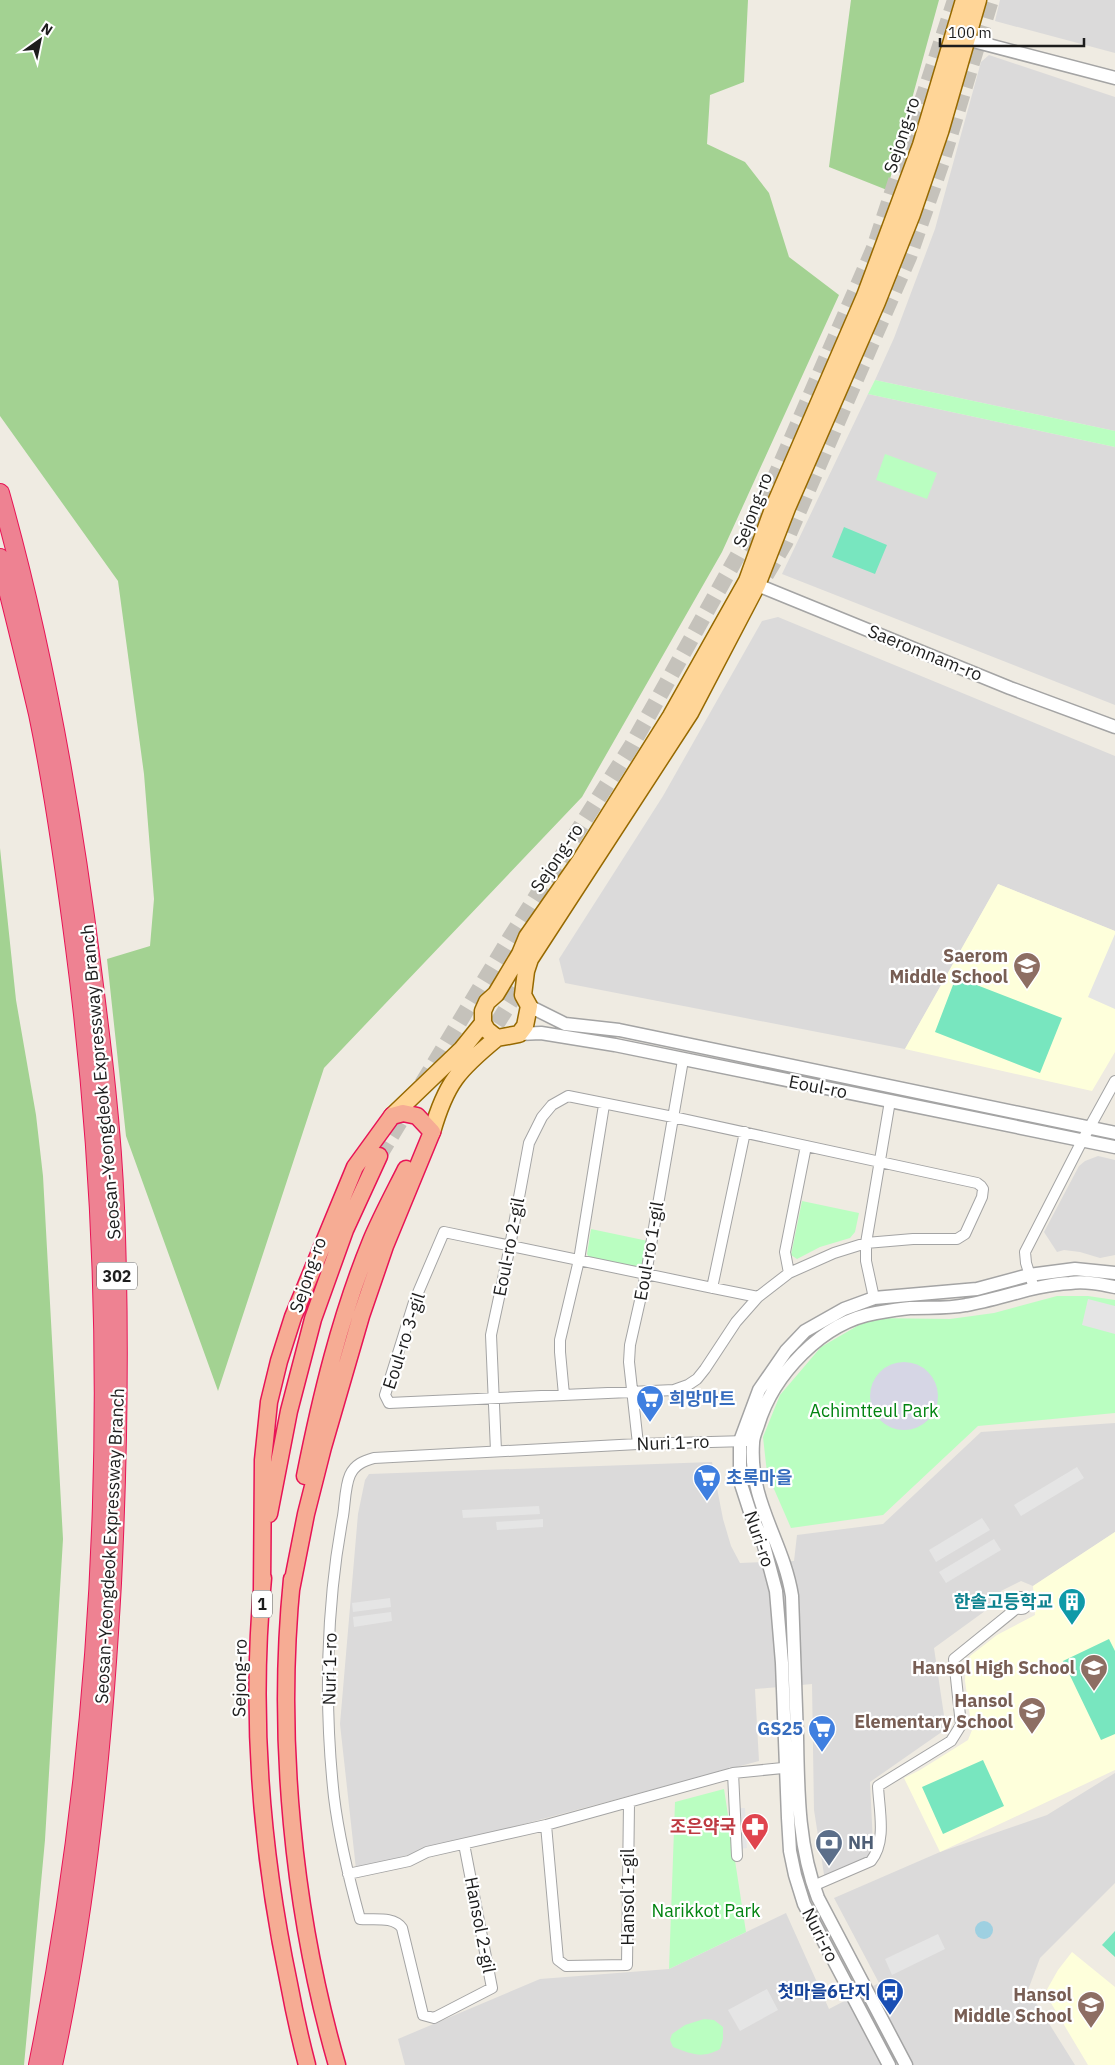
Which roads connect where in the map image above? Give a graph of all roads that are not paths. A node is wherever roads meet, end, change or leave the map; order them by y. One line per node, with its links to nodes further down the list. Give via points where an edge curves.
1 (964, 0): 3 (main road, Sejong-ro)
2 (978, 0): 3 (main road, Sejong-ro)
3 (960, 38): 4 (street); 7 (main road, Sejong-ro, via 912,214 877,302)
4 (1115, 78)
5 (0, 493): 60 (highway, Seosan-Yeongdeok Expressway Branch / 302, via 17,552 52,709 80,873 100,1033 115,1205 117,1474 108,1656 96,1788 80,1910)
6 (0, 558): 59 (highway, Seosan-Yeongdeok Expressway Branch / 302, via 38,716 68,889 88,1047 99,1208 103,1344 103,1474 94,1657 83,1780 66,1906)
7 (752, 583): 8 (street, Saeromnam-ro); 9 (main road, Sejong-ro, via 580,861 527,937); 10 (main road, Sejong-ro, via 690,713 537,945 526,971)
8 (1111, 727)
9 (496, 994): 10 (main road, via 511,991); 11 (main road, Sejong-ro, via 487,1002)
10 (526, 1000): 12 (main road, Sejong-ro, via 526,1026); 20 (street, Eoul-ro, via 565,1024 619,1030)
11 (483, 1023): 13 (main road); 18 (main road, Sejong-ro, via 462,1049)
12 (519, 1034): 13 (main road); 14 (street, Eoul-ro, via 541,1033)
13 (497, 1038): 21 (main road, via 458,1074 446,1092)
14 (683, 1060): 16 (street, Eoul-ro); 19 (street, Eoul-ro 1-gil)
15 (1115, 1081): 20 (street)
16 (890, 1101): 24 (street, Eoul-ro); 28 (street)
17 (604, 1105): 19 (street, Eoul-ro 2-gil); 31 (street, Eoul-ro 2-gil, via 568,1096 552,1105 542,1117 529,1143); 32 (street)
18 (392, 1116): 21 (highway, via 403,1113 417,1116); 48 (highway, via 355,1168 278,1361 269,1402 263,1460)
19 (673, 1117): 22 (street, Eoul-ro 3-gil); 35 (street, Eoul-ro 1-gil)
20 (1089, 1127): 23 (street, Eoul-ro); 24 (street)
21 (432, 1132): 49 (highway, via 360,1316 306,1514)
22 (745, 1132): 25 (street, Eoul-ro 3-gil); 38 (street)
23 (1115, 1132)
24 (1082, 1140): 26 (street, Eoul-ro); 36 (street, via 1025,1252)
25 (806, 1146): 28 (street, Eoul-ro 3-gil); 33 (street, via 785,1252)
26 (1115, 1147)
27 (379, 1156): 48 (highway, Sejong-ro / 1, via 344,1230 311,1328 289,1411 270,1510)
28 (878, 1162): 30 (street); 30 (street, Eoul-ro 3-gil, via 977,1183 983,1194 965,1234 957,1239)
29 (406, 1169): 49 (highway, 1, via 371,1240 341,1328 317,1417 298,1514)
30 (866, 1243): 33 (street, Eoul-ro 3-gil); 41 (street, via 866,1261)
31 (510, 1246): 32 (street, Eoul-ro 3-gil); 44 (street, Eoul-ro 2-gil, via 490,1335); 44 (street, Eoul-ro 3-gil, via 444,1232 414,1302 385,1395 389,1403 398,1404)
32 (579, 1260): 35 (street, Eoul-ro 3-gil); 43 (street, via 560,1340)
33 (788, 1273): 40 (street, Eoul-ro 3-gil)
34 (1115, 1273): 36 (street, Nuri-ro, via 1075,1269)
35 (646, 1274): 38 (street, Eoul-ro 3-gil); 42 (street, Eoul-ro 1-gil, via 630,1345)
36 (1029, 1274): 39 (street); 41 (street, Nuri-ro, via 977,1289)
37 (1115, 1287): 39 (street, Nuri-ro, via 1071,1282)
38 (712, 1288): 40 (street, Eoul-ro 3-gil)
39 (1034, 1288): 45 (street, Nuri-ro, via 964,1306 873,1313 836,1328 805,1350 774,1387)
40 (758, 1297): 42 (street, Eoul-ro 3-gil, via 736,1322 697,1379 674,1390)
41 (874, 1298): 45 (street, Nuri-ro, via 832,1315 796,1339 759,1390)
42 (633, 1391): 43 (street, Eoul-ro 3-gil); 46 (street, Eoul-ro 1-gil)
43 (564, 1395): 44 (street, Eoul-ro 3-gil)
44 (493, 1399): 47 (street, Eoul-ro 2-gil)
45 (746, 1441): 46 (street, Nuri 1-ro); 51 (street, Nuri-ro, via 762,1511 783,1557 792,1596)
46 (638, 1444): 47 (street, Nuri 1-ro)
47 (496, 1451): 57 (street, Nuri 1-ro, via 374,1458 360,1463 350,1475 339,1535 328,1663 334,1797)
48 (262, 1589): 61 (highway, Sejong-ro / 1, via 258,1688 260,1778 281,1948)
49 (290, 1590): 62 (highway, 1, via 288,1776 294,1838 309,1942)
50 (1017, 1608): 58 (street, via 954,1658 961,1725 951,1741 878,1786 880,1842 872,1861)
51 (792, 1767): 52 (street); 58 (street, Nuri-ro, via 803,1847); 63 (street, Nuri-ro, via 790,1851 804,1904)
52 (733, 1772): 53 (street); 56 (street)
53 (629, 1803): 54 (street); 54 (street, Hansol 1-gil, via 626,1965 566,1966 558,1960)
54 (546, 1825): 55 (street)
55 (464, 1844): 57 (street, via 427,1852 409,1861); 57 (street, Hansol 2-gil, via 492,1988 434,2018 423,2015 402,1928 390,1920 360,1919)
56 (736, 1856)
57 (348, 1874)
58 (813, 1886): 64 (street, Nuri-ro)
59 (38, 2065)
60 (53, 2065)
61 (307, 2065)
62 (337, 2065)
63 (889, 2065)
64 (906, 2065)

